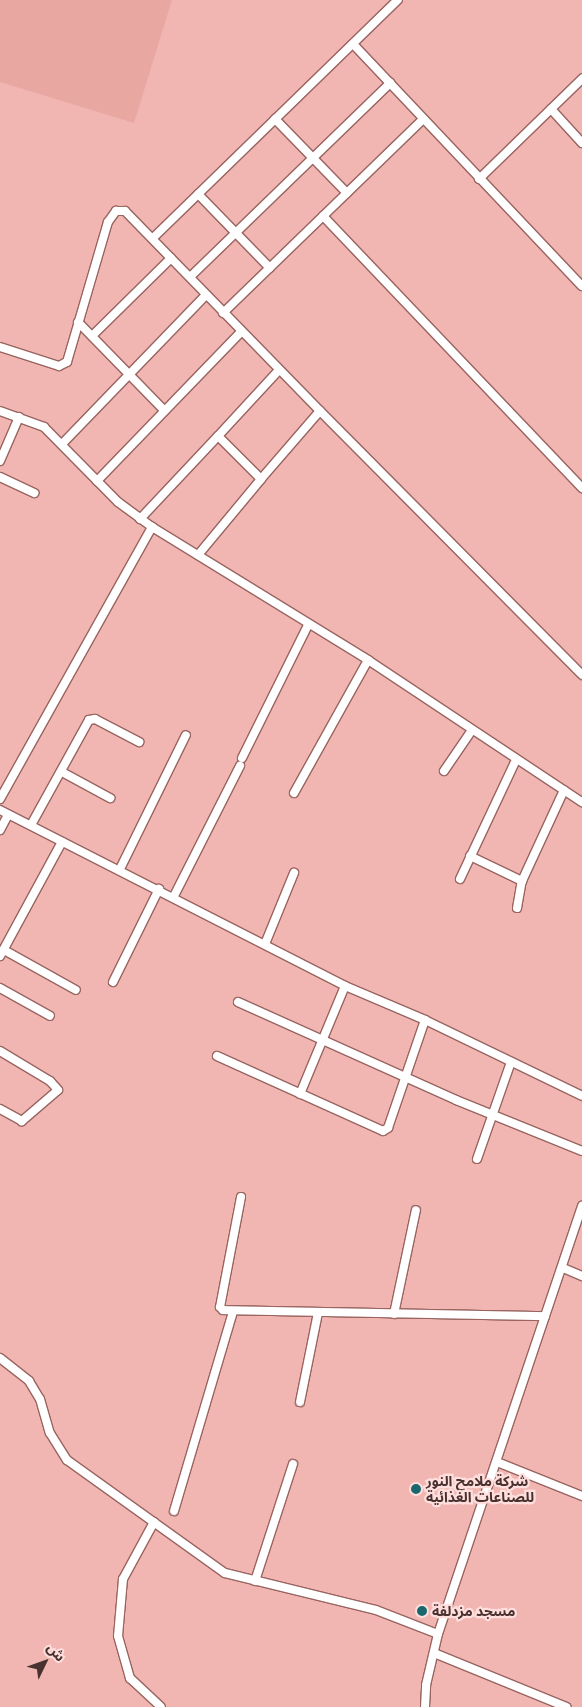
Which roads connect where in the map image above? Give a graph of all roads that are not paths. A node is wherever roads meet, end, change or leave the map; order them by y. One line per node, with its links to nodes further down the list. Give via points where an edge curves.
1 (398, 0): 2 (street)
2 (353, 44): 4 (street); 7 (street)
3 (582, 79): 5 (street)
4 (390, 83): 6 (street); 9 (street)
5 (551, 109): 8 (street); 10 (street)
6 (423, 119): 10 (street); 11 (street)
7 (275, 120): 9 (street); 12 (street)
8 (582, 143)
9 (312, 158): 11 (street); 14 (street)
10 (479, 179): 19 (street)
11 (347, 193): 13 (street)
12 (198, 194): 14 (street); 15 (street)
13 (322, 216): 17 (street); 38 (street)
14 (235, 234): 17 (street); 18 (street)
15 (154, 237): 16 (street); 22 (street, via 125,211 116,211 102,235)
16 (171, 258): 18 (street); 24 (street)
17 (270, 268): 21 (street)
18 (190, 277): 20 (street)
19 (582, 286)
20 (206, 295): 21 (street); 27 (street)
21 (224, 313): 23 (street)
22 (78, 322): 24 (street); 25 (street, via 63,365)
23 (241, 332): 26 (street); 29 (street)
24 (92, 336): 27 (street)
25 (0, 347)
26 (279, 370): 30 (street); 32 (street)
27 (130, 375): 29 (street); 33 (street)
28 (0, 411): 31 (street)
29 (165, 411): 37 (street)
30 (320, 411): 36 (street); 45 (street)
31 (19, 417): 33 (street, via 44,426); 34 (street)
32 (218, 436): 36 (street); 40 (street)
33 (62, 444): 37 (street)
34 (0, 461)
35 (0, 477): 39 (street)
36 (261, 479): 42 (street)
37 (97, 481): 40 (street)
38 (582, 488)
39 (35, 493)
40 (140, 518): 41 (street)
41 (152, 527): 42 (street); 57 (street)
42 (198, 555): 43 (street)
43 (308, 625): 44 (street); 49 (street)
44 (368, 660): 46 (street); 55 (street)
45 (582, 675)
46 (472, 730): 50 (street); 52 (street)
47 (186, 735): 65 (street)
48 (138, 742): 53 (street, via 92,718)
49 (242, 758)
50 (516, 760): 54 (street); 64 (street)
51 (240, 766): 70 (street)
52 (444, 771)
53 (62, 772): 56 (street); 61 (street)
54 (564, 790): 58 (street); 68 (street)
55 (294, 793)
56 (110, 798)
57 (0, 799)
58 (582, 802)
59 (0, 810): 60 (street)
60 (8, 815): 61 (street); 62 (street)
61 (31, 826): 63 (street)
62 (0, 830)
63 (62, 842): 65 (street); 73 (street)
64 (470, 856): 67 (street); 68 (street)
65 (120, 869): 69 (street)
66 (294, 874): 72 (street)
67 (460, 879)
68 (522, 881): 71 (street)
69 (159, 889): 70 (street); 74 (street)
70 (174, 896): 72 (street)
71 (517, 908)
72 (265, 944): 75 (street)
73 (2, 953): 77 (street)
74 (113, 982)
75 (345, 986): 80 (street); 81 (street)
76 (0, 988): 79 (street)
77 (76, 990)
78 (238, 1002): 81 (street)
79 (50, 1016)
80 (425, 1020): 84 (street); 85 (street)
81 (323, 1040): 85 (street); 86 (street)
82 (0, 1051): 88 (street, via 50,1081 58,1090 22,1121)
83 (217, 1056): 86 (street)
84 (512, 1062): 87 (street); 89 (street)
85 (406, 1077): 86 (street, via 388,1128 383,1131); 89 (street)
86 (300, 1094)
87 (582, 1096)
88 (0, 1109)
89 (492, 1115): 90 (street); 91 (street)
90 (582, 1151)
91 (477, 1159)
92 (241, 1197): 97 (street, via 220,1307)
93 (582, 1206): 95 (street)
94 (416, 1210): 99 (street)
95 (563, 1268): 96 (street); 100 (street)
96 (582, 1276)
97 (233, 1312): 98 (street); 106 (street)
98 (318, 1313): 99 (street); 102 (street)
99 (394, 1314): 100 (street)
100 (545, 1316): 103 (street)
101 (0, 1358): 107 (street, via 33,1387 40,1398 50,1433 67,1460)
102 (300, 1402)
103 (496, 1462): 105 (street); 109 (street)
104 (293, 1464): 108 (street)
105 (582, 1496)
106 (174, 1511)
107 (154, 1522): 108 (street, via 225,1573); 111 (street, via 122,1579 118,1636 130,1678)
108 (255, 1581): 109 (street, via 376,1610)
109 (438, 1634): 110 (street)
110 (434, 1653): 112 (street); 113 (street)
111 (161, 1707)
112 (424, 1707)
113 (566, 1707)

